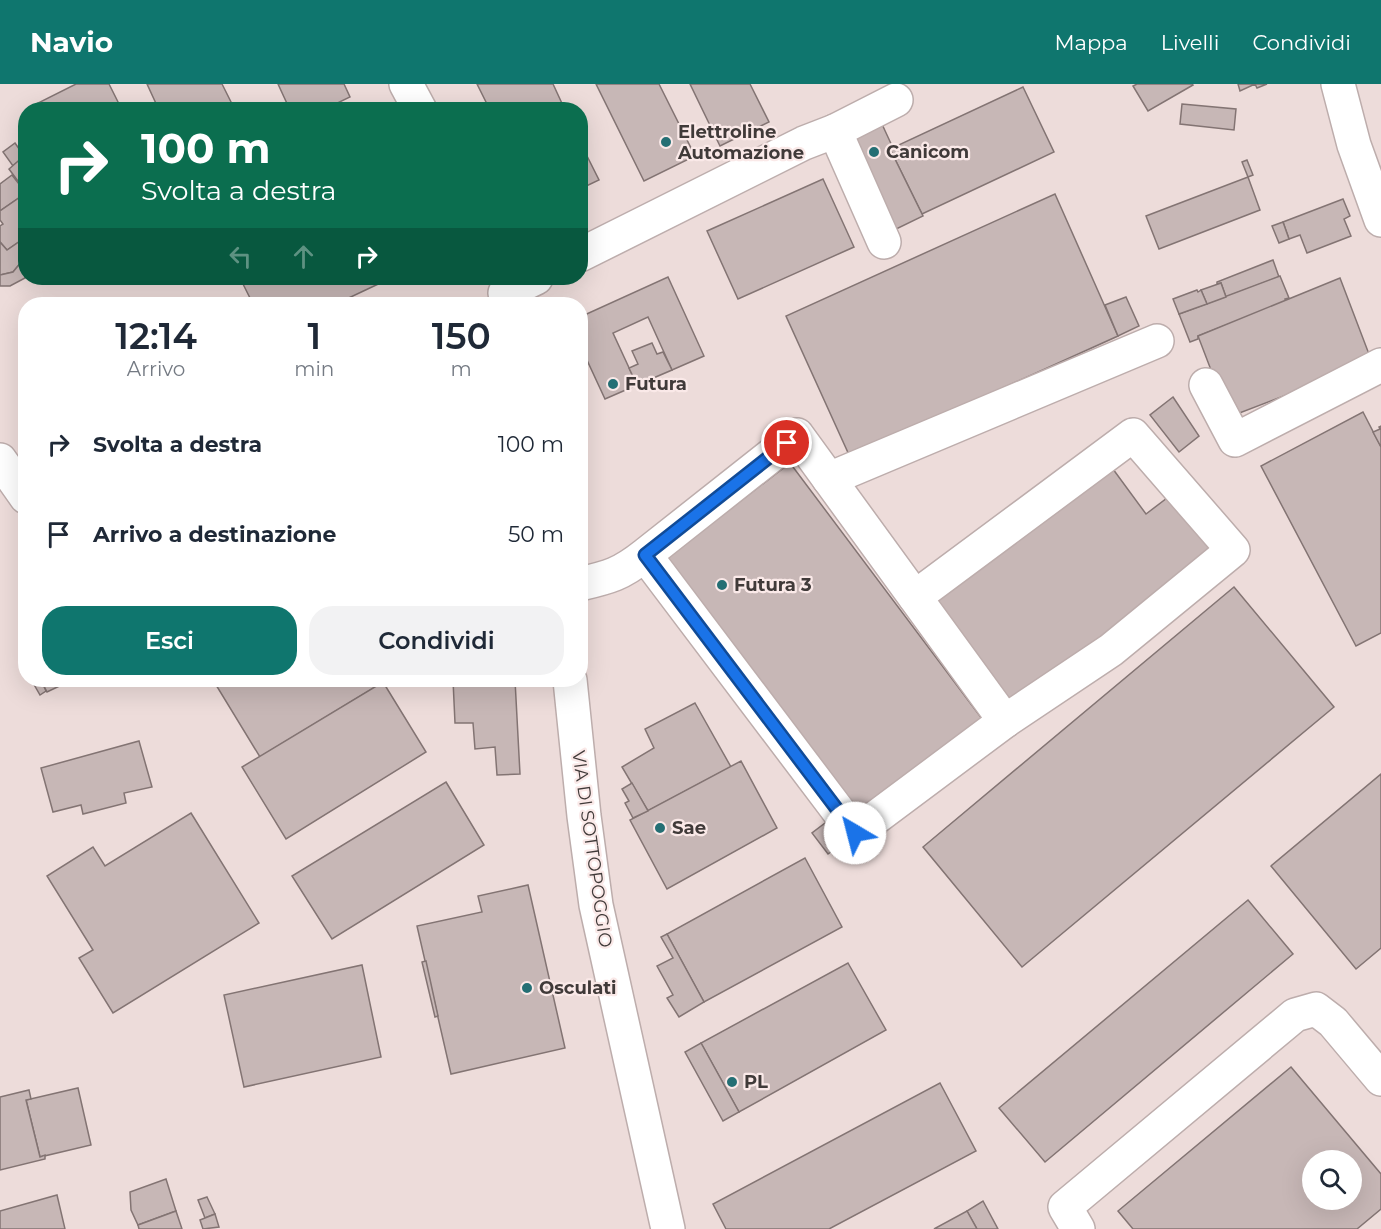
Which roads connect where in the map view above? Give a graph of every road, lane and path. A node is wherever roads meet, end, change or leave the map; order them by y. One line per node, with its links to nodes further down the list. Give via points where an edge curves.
1 (406, 84): 4 (street)
2 (1338, 84): 6 (street, via 1354,145)
3 (896, 100): 5 (street)
4 (416, 102)
5 (835, 131): 7 (street); 8 (street)
6 (1381, 220)
7 (884, 242)
8 (588, 251)
9 (520, 285): 10 (street)
10 (504, 292)
11 (1157, 341): 15 (street)
12 (1381, 365): 13 (street, via 1235,440)
13 (1206, 385)
14 (0, 459): 16 (street)
15 (829, 479): 17 (street, via 797,435); 19 (street)
16 (18, 485)
17 (645, 555): 18 (street, via 611,577); 21 (street, via 855,833)
18 (588, 582)
19 (915, 597): 21 (street); 21 (street, via 1133,435 1233,550 1111,650)
20 (571, 687): 23 (street, VIA DI SOTTOPOGGIO, via 596,905)
21 (1005, 722)
22 (1381, 1079): 24 (street, via 1333,1022 1316,1009 1294,1015 1065,1208)
23 (668, 1229)
24 (1078, 1229)

